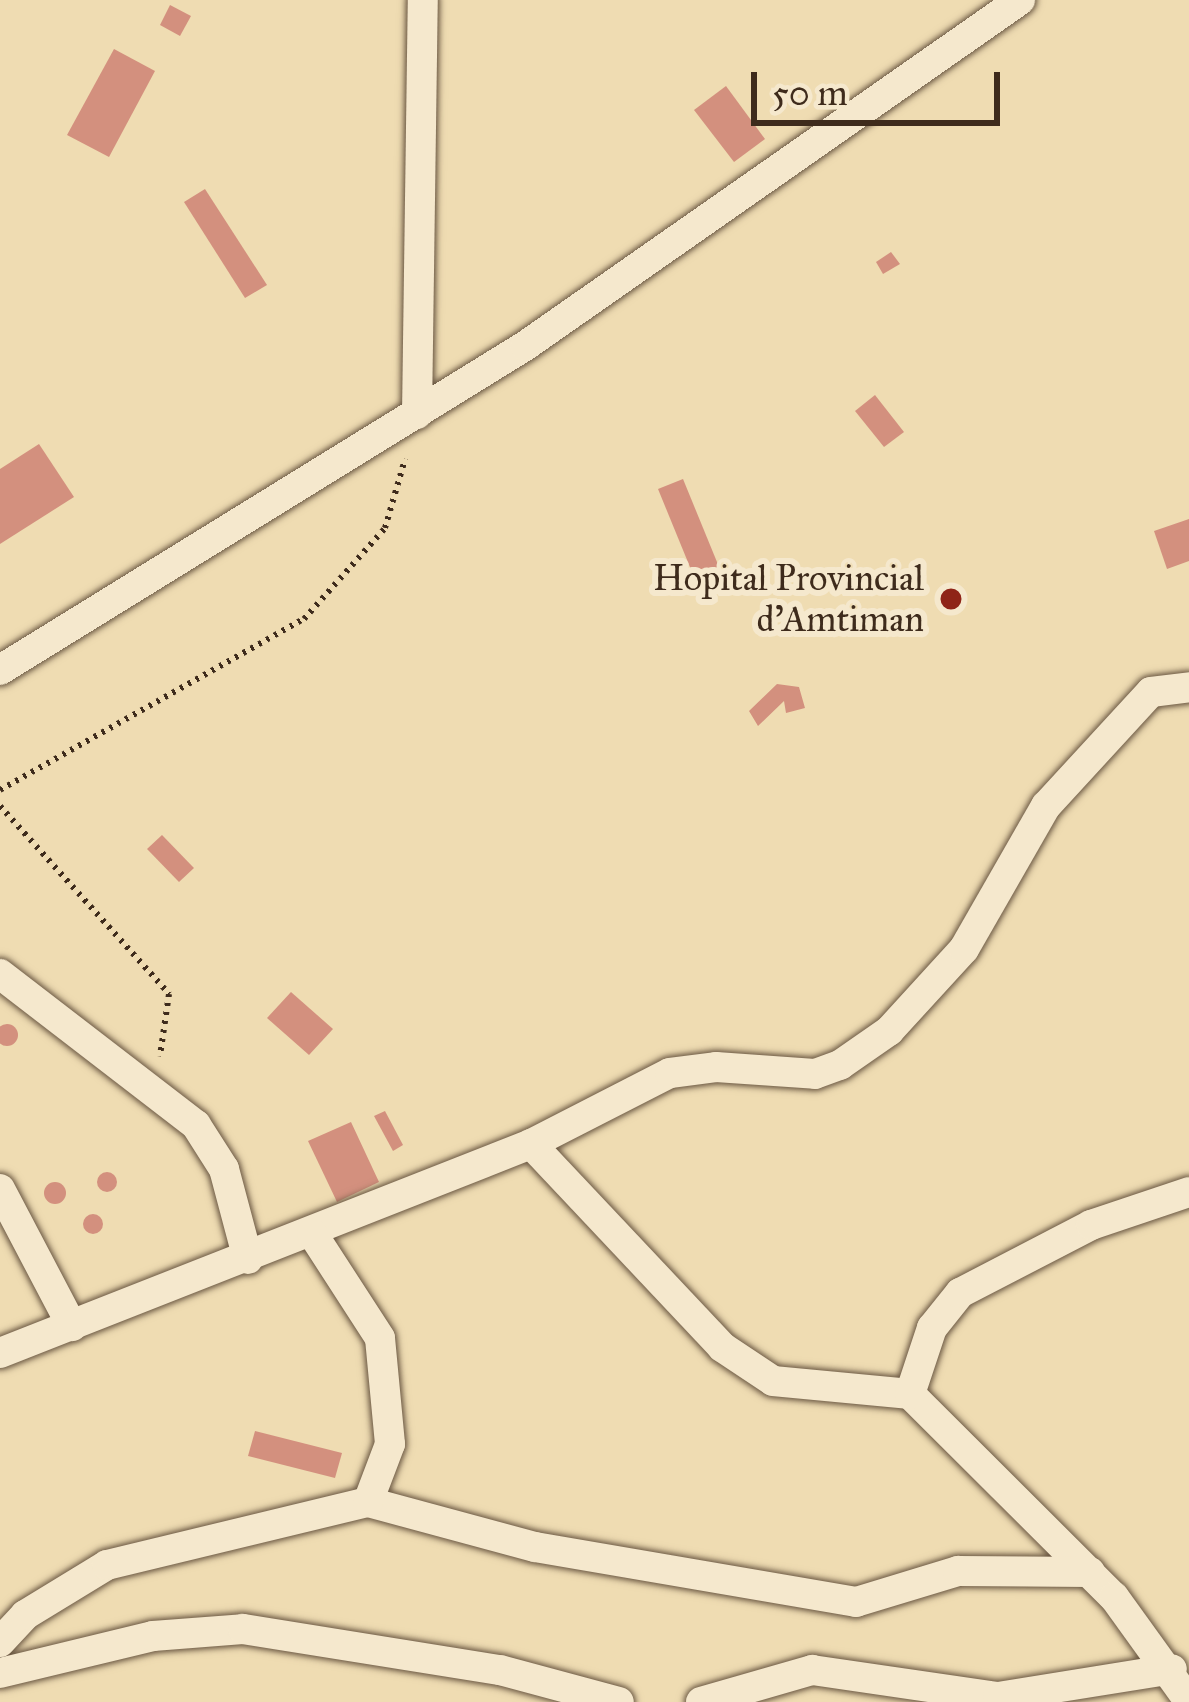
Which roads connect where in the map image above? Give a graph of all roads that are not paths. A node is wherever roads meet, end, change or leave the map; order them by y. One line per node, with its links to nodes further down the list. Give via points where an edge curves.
1 (423, 0): 3 (street)
2 (1020, 0): 3 (street)
3 (417, 414): 4 (street)
4 (0, 670)
5 (1189, 687): 7 (street, via 1151,692 1046,806 964,949 873,1042 815,1074 716,1067 670,1073)
6 (0, 974): 11 (street, via 196,1125 224,1169)
7 (531, 1144): 10 (street); 14 (street, via 722,1347 773,1381)
8 (0, 1189): 12 (street)
9 (1189, 1192): 14 (street, via 1104,1220 960,1293 932,1328)
10 (312, 1233): 11 (street); 15 (street, via 380,1338 390,1444)
11 (248, 1259): 12 (street)
12 (72, 1326): 13 (street)
13 (0, 1353)
14 (910, 1394): 16 (street)
15 (368, 1502): 16 (street, via 536,1547 856,1602 958,1571); 17 (street, via 106,1564 25,1615)
16 (1090, 1572): 18 (street)
17 (0, 1642)
18 (1172, 1670): 20 (street); 22 (street, via 998,1697 812,1670)
19 (0, 1673): 21 (street, via 153,1636 243,1629 500,1670)
20 (1189, 1701)
21 (619, 1702)
22 (701, 1702)

